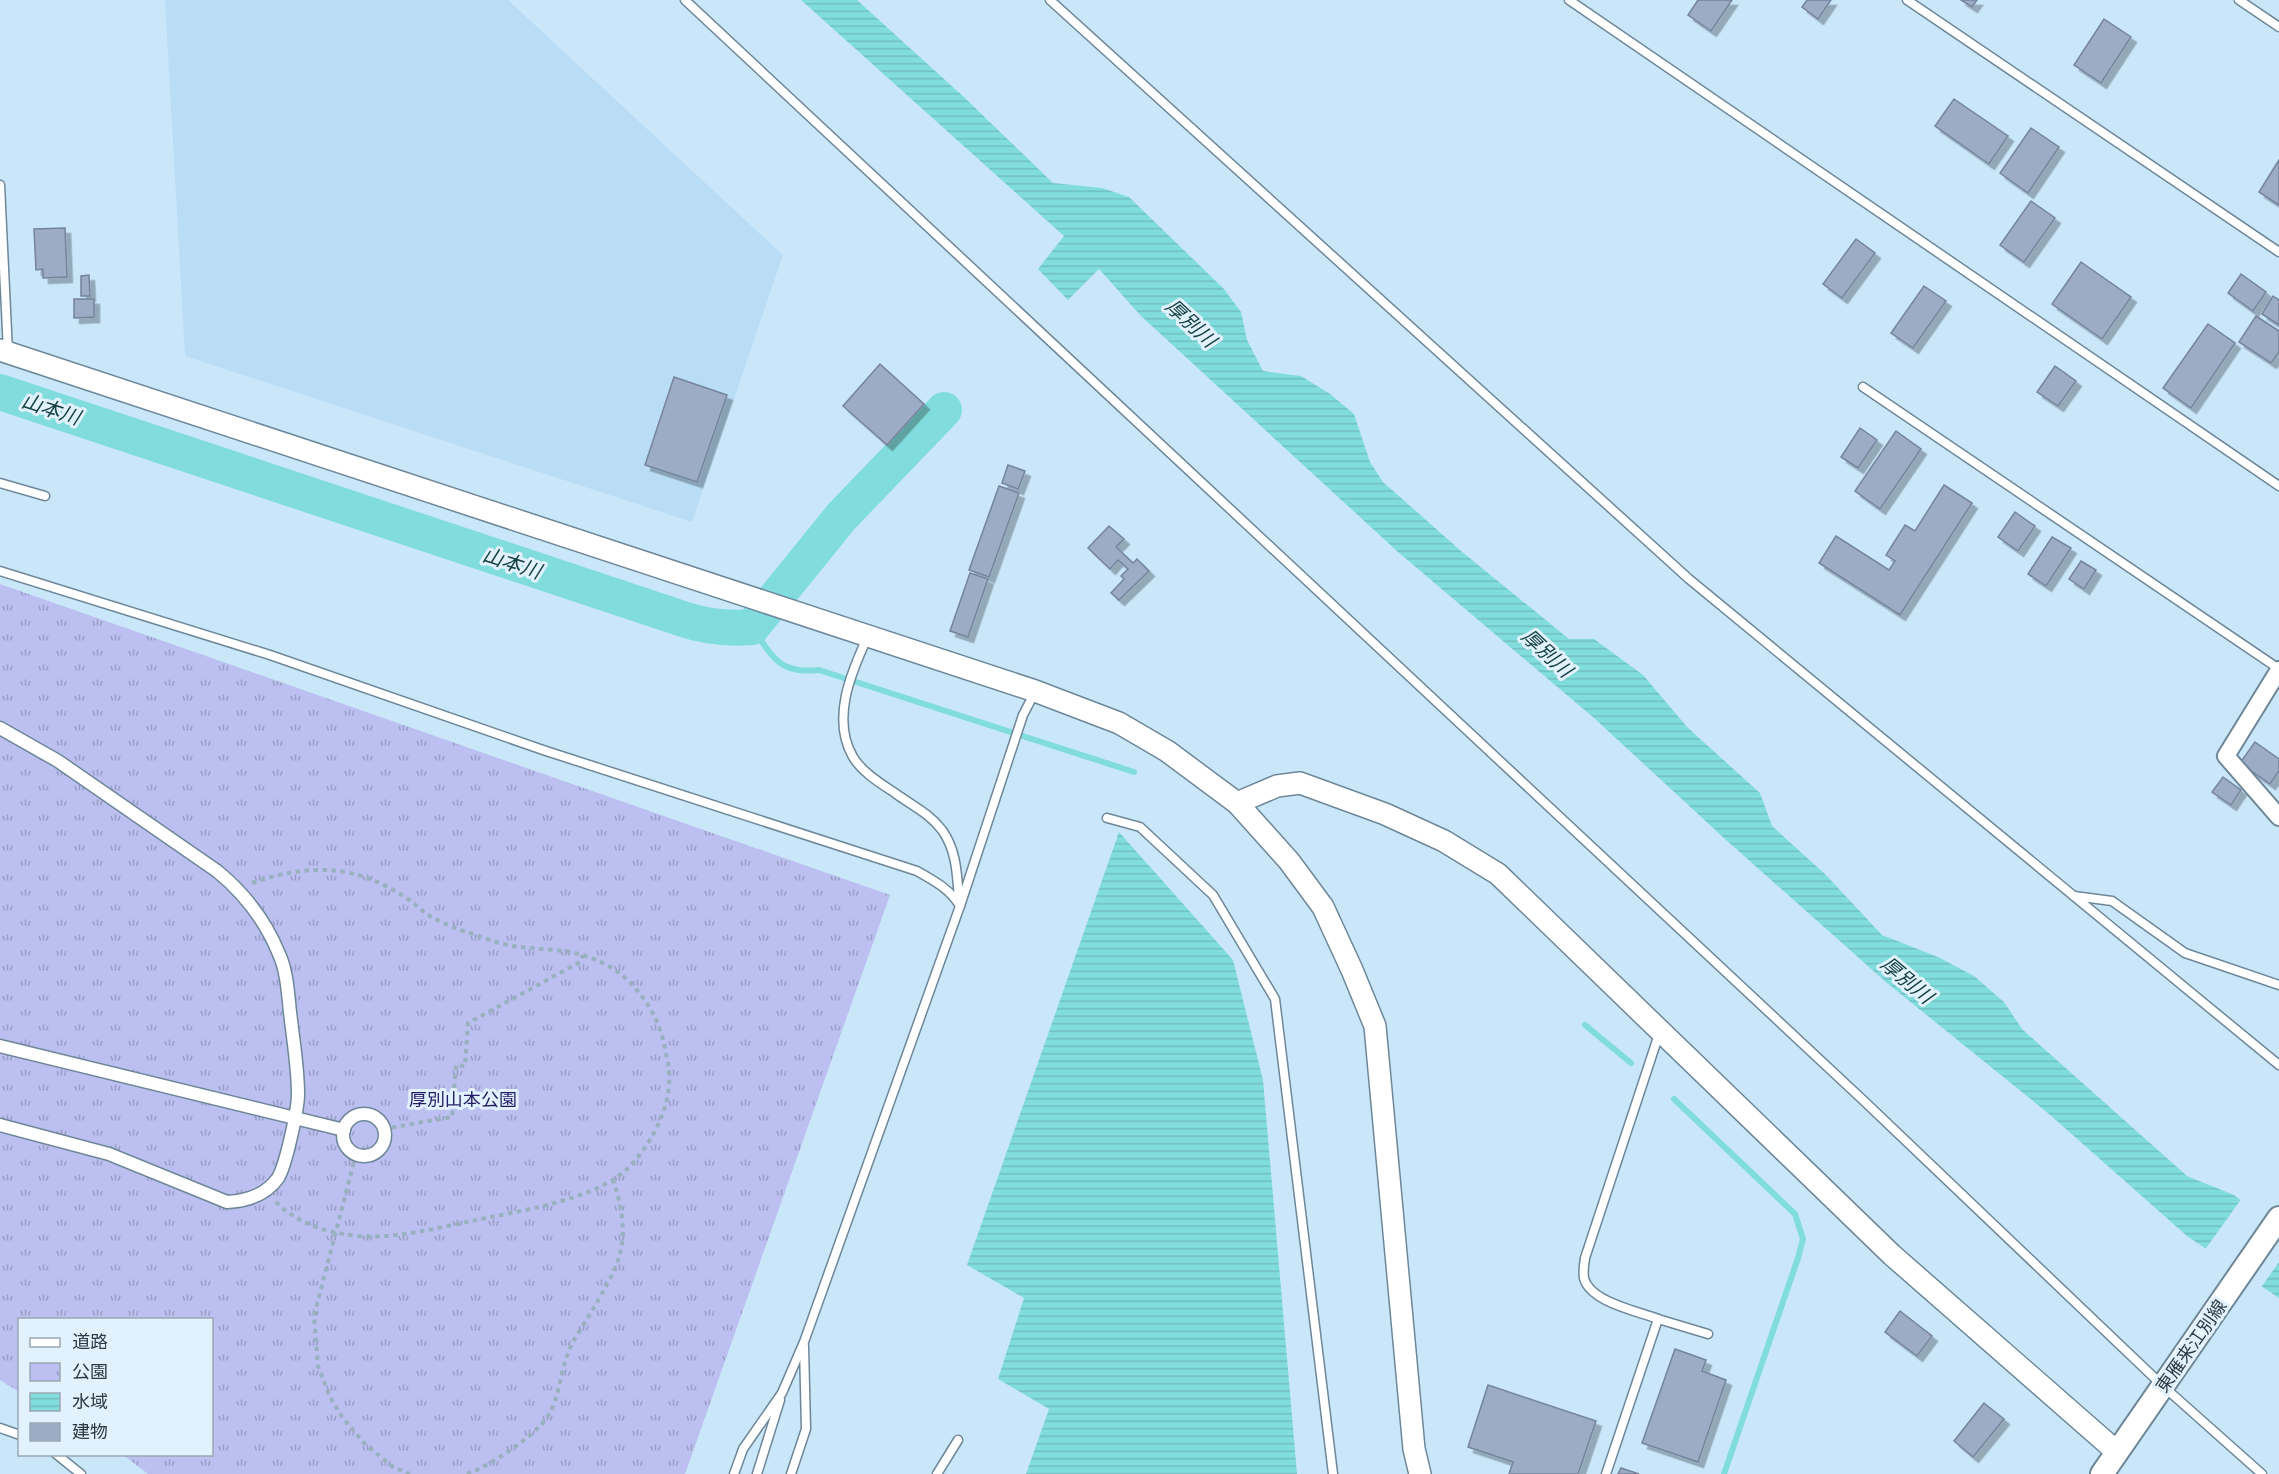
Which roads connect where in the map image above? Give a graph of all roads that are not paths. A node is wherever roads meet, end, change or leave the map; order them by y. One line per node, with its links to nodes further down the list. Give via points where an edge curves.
1 (686, 0): 35 (lane)
2 (1050, 0): 22 (lane, via 1689,579)
3 (1569, 0): 12 (lane)
4 (1907, 0): 8 (lane)
5 (2239, 0): 6 (lane)
6 (2279, 27)
7 (0, 184): 9 (lane)
8 (2279, 252)
9 (4, 351): 15 (street)
10 (1863, 387): 16 (lane)
11 (0, 483): 13 (lane)
12 (2279, 486)
13 (45, 496)
14 (0, 571): 23 (lane, via 270,655 543,750 917,871 953,894)
15 (867, 637): 17 (street); 23 (lane, via 843,706 846,736 854,757 871,776 928,815 942,830 956,862)
16 (2279, 669): 20 (street, via 2226,756)
17 (1035, 691): 19 (street, via 1119,723 1167,751); 23 (lane, via 1023,715)
18 (0, 728): 28 (street, via 58,761 217,871 238,890 280,955 295,1057 298,1096)
19 (1237, 803): 25 (street, via 1277,786 1300,783 1385,813 1444,841 1498,874); 48 (street, via 1289,861 1323,907 1375,1026 1414,1449)
20 (2279, 817)
21 (1107, 818): 47 (lane, via 1140,827 1213,895 1275,999)
22 (2073, 896): 24 (lane, via 2112,901 2185,954); 27 (lane)
23 (960, 906): 34 (lane)
24 (2279, 985)
25 (1660, 1031): 32 (lane, via 1585,1258 1584,1277 1599,1298); 40 (street, via 1892,1255)
26 (0, 1046): 28 (street)
27 (2279, 1065)
28 (294, 1118): 29 (street, via 279,1177 265,1191 240,1202 227,1202 109,1154); 30 (street)
29 (0, 1125)
30 (344, 1130): 30 (street, via 351,1119 363,1114 377,1119 384,1140 377,1151 365,1156 356,1154 346,1145)
31 (2279, 1218): 35 (main road, 東雁来江別線)
32 (1658, 1319): 33 (lane); 49 (lane)
33 (1708, 1334)
34 (804, 1342): 36 (lane); 45 (lane, via 806,1429)
35 (2163, 1386): 40 (main road, 東雁来江別線); 51 (lane)
36 (783, 1393): 43 (lane, via 742,1449); 44 (lane)
37 (0, 1428): 38 (lane)
38 (18, 1434)
39 (958, 1440): 46 (lane)
40 (2117, 1452): 50 (main road, 東雁来江別線)
41 (57, 1456): 42 (lane)
42 (81, 1474)
43 (734, 1474)
44 (757, 1474)
45 (791, 1474)
46 (937, 1474)
47 (1333, 1474)
48 (1420, 1474)
49 (1606, 1474)
50 (2102, 1474)
51 (2262, 1474)

